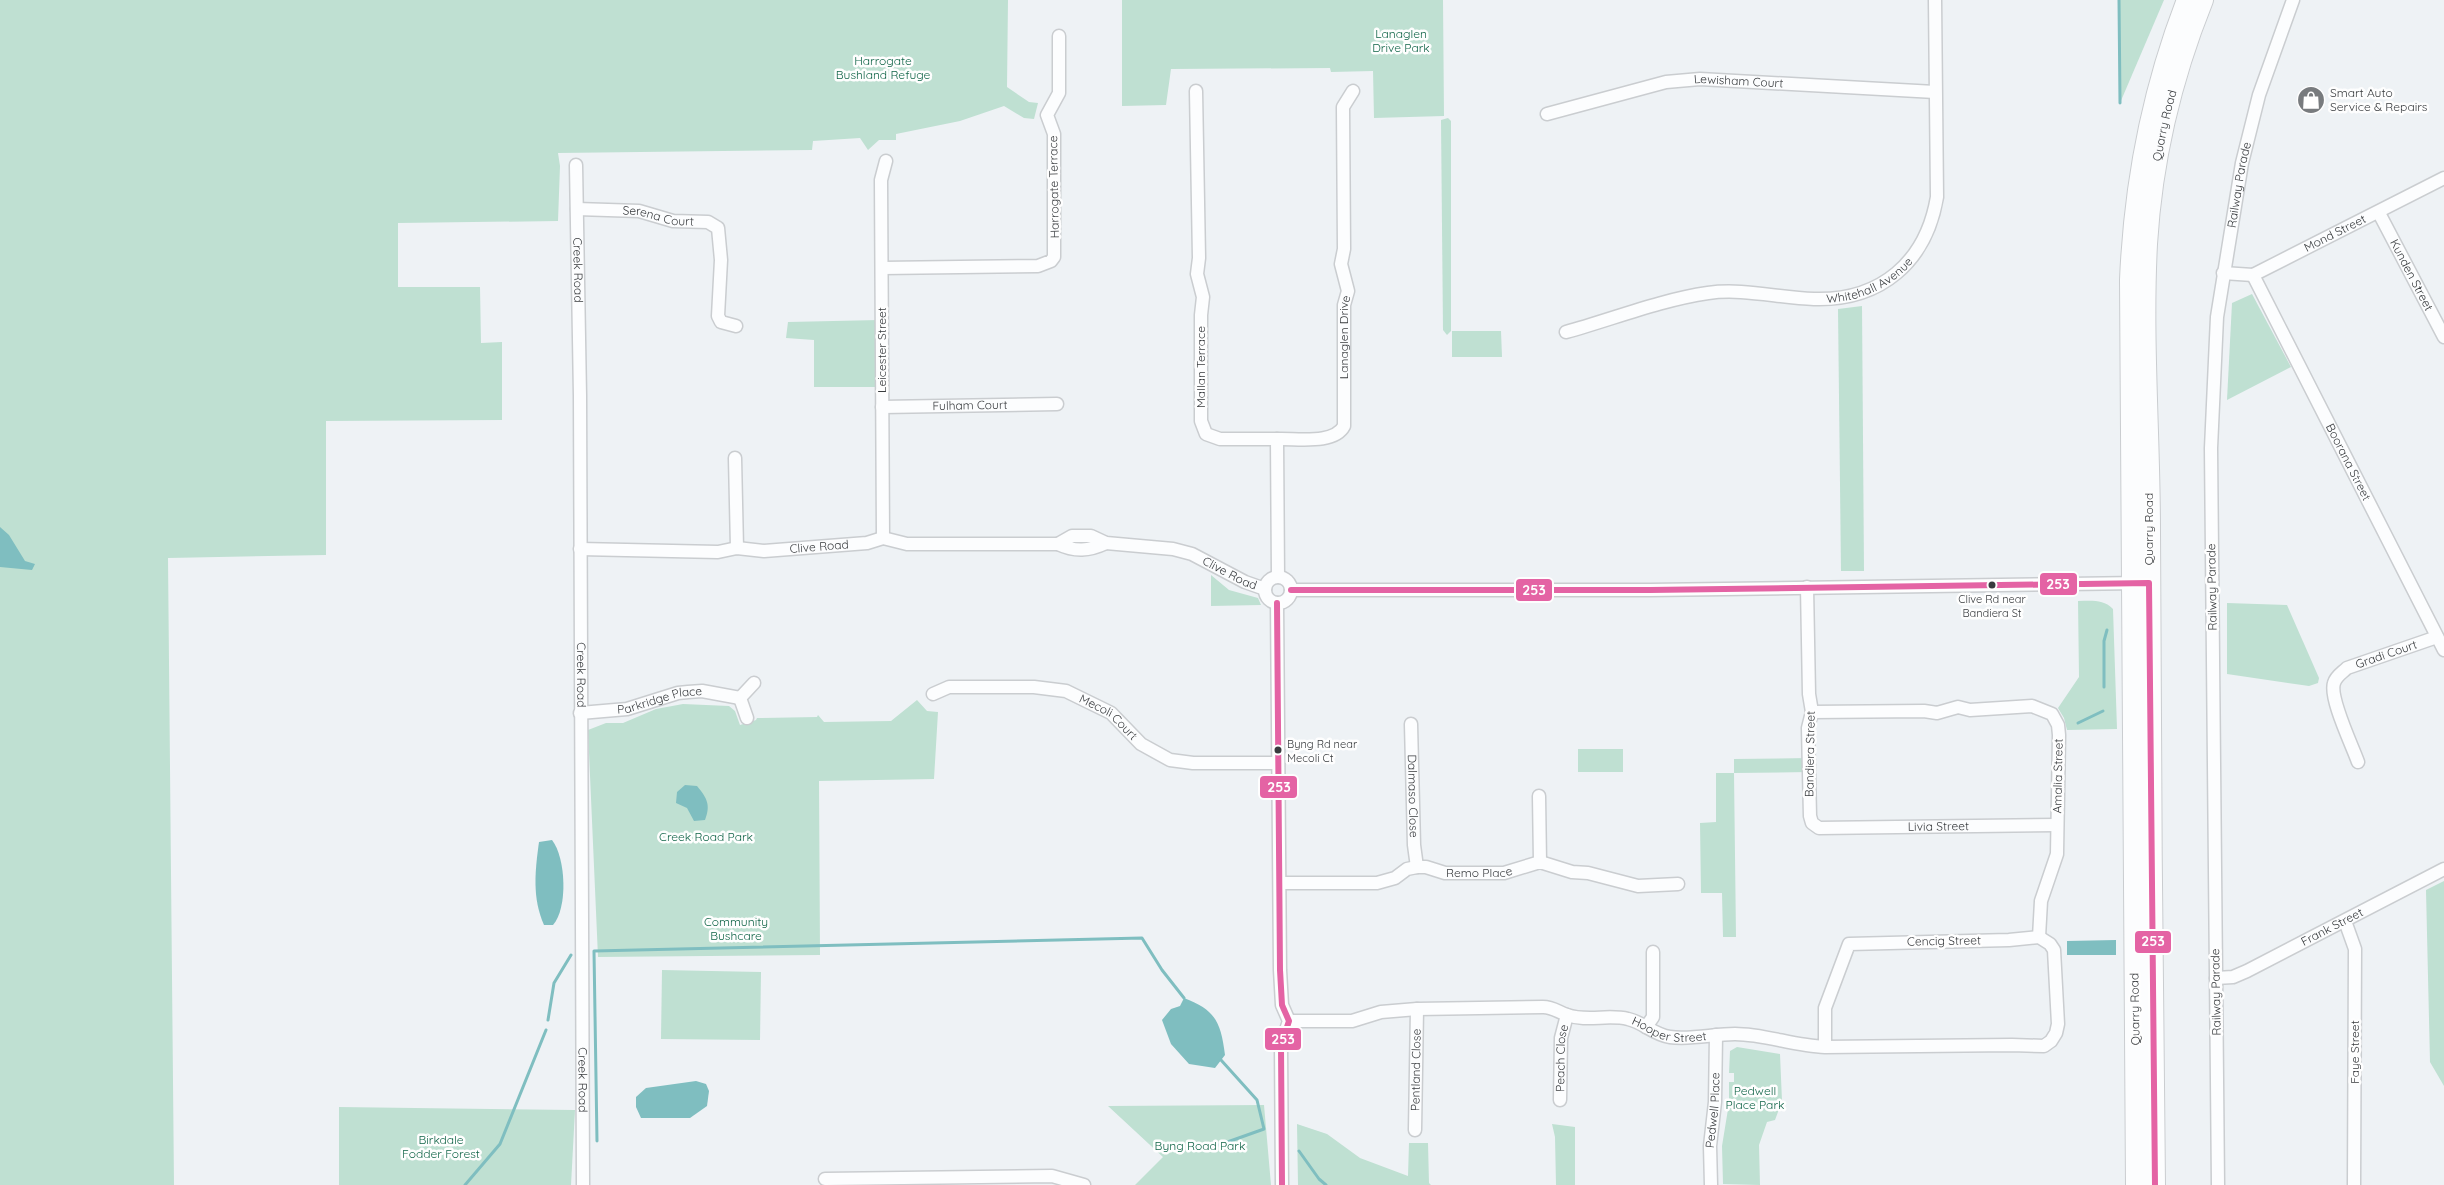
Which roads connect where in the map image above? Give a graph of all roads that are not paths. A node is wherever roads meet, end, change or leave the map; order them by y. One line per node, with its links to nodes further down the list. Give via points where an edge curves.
1 (1935, 0): 8 (street, Whitehall Avenue)
2 (2187, 0): 29 (main road, Quarry Road, via 2155,98 2135,207 2129,323)
3 (2203, 0): 29 (main road, Quarry Road, via 2174,84 2165,122 2147,242)
4 (2293, 0): 16 (street, Railway Parade, via 2259,95 2242,164)
5 (1059, 36): 15 (street, Harrogate Terrace, via 1059,93 1047,115 1054,134 1054,257 1038,266)
6 (1196, 91): 23 (street, Mallan Terrace, via 1197,270 1203,297 1203,428 1206,434 1220,439)
7 (1353, 91): 23 (street, Lanaglen Drive, via 1343,108 1344,249 1341,264 1348,291 1344,306 1344,426 1329,438)
8 (1935, 92): 9 (street, Lewisham Court, via 1700,79 1666,82); 19 (street, Whitehall Avenue, via 1938,184 1934,214 1925,239 1896,274 1847,297 1814,299 1710,293)
9 (1547, 114)
10 (886, 161): 15 (street, Leicester Street, via 881,180)
11 (576, 165): 13 (street, Creek Road)
12 (2444, 178): 14 (street, Mond Street)
13 (577, 210): 18 (street, Serena Court, via 638,211 673,221 708,222 718,228 721,260 718,316 722,322); 27 (street, Creek Road)
14 (2379, 213): 17 (street, Mond Street); 20 (street, Kunden Street)
15 (882, 268): 22 (street, Leicester Street)
16 (2223, 273): 17 (street); 57 (street, Railway Parade, via 2216,317 2211,448)
17 (2253, 275): 34 (street, Boorana Street)
18 (736, 326)
19 (1566, 332)
20 (2444, 337)
21 (1057, 404): 22 (street, Fulham Court)
22 (882, 407): 25 (street, Leicester Street)
23 (1277, 439): 28 (street)
24 (735, 458): 26 (street)
25 (884, 538): 26 (street, Clive Road, via 867,543 764,551); 31 (street, Clive Road, via 907,544 1058,544 1072,536 1091,536 1106,543 1174,549 1192,554)
26 (736, 548): 27 (street, Clive Road, via 718,552)
27 (580, 549): 40 (street, Creek Road)
28 (1278, 577): 31 (street, via 1270,579); 32 (street, via 1286,579)
29 (2140, 583): 30 (street); 45 (main road, Quarry Road)
30 (1807, 587): 32 (street); 39 (street, Bandiera Street)
31 (1265, 589): 33 (street, via 1270,600)
32 (1292, 590): 33 (street, via 1286,601)
33 (1277, 604): 44 (street)
34 (2437, 637): 35 (street, Boorana Street); 43 (street, Gradi Court, via 2347,668 2336,677 2333,685 2335,699)
35 (2444, 650)
36 (754, 683): 38 (street)
37 (933, 694): 44 (street, Mecoli Court, via 949,688 1034,687 1066,691 1111,713 1141,744 1170,760)
38 (740, 698): 40 (street, Parkridge Place, via 702,691 688,692 626,709); 41 (street)
39 (1812, 712): 47 (street, Amalia Street, via 1937,713 1958,707 1970,710 2041,708 2052,714 2058,726); 48 (street, Bandiera Street, via 1808,728 1810,816 1812,823)
40 (580, 713): 69 (street, Creek Road)
41 (747, 718)
42 (1411, 724): 50 (street, Dalmaso Close)
43 (2358, 762)
44 (1278, 763): 52 (street)
45 (2142, 781): 73 (main road, Quarry Road); 74 (main road, Quarry Road)
46 (1539, 796): 49 (street)
47 (2057, 825): 48 (street, Livia Street); 55 (street, Amalia Street, via 2057,854 2041,901)
48 (1819, 828)
49 (1540, 862): 50 (street, Remo Place, via 1504,873 1454,874); 53 (street, via 1638,886)
50 (1417, 867): 52 (street, via 1377,884)
51 (2444, 869): 54 (street, Frank Street)
52 (1280, 883): 60 (street, via 1282,1005)
53 (1678, 884)
54 (2345, 921): 57 (street, Frank Street, via 2247,971 2233,977); 76 (street, Faye Street, via 2355,949)
55 (2039, 937): 63 (street, Cencig Street, via 1849,944 1825,1008); 63 (street, Hooper Street, via 2050,944 2055,957 2058,1024 2051,1041 2044,1046)
56 (1653, 952): 61 (street, via 1652,1017)
57 (2216, 978): 75 (street, Railway Parade)
58 (1417, 1009): 59 (street, Hooper Street, via 1552,1007); 60 (street, Hooper Street, via 1381,1012 1352,1021); 65 (street, Pentland Close)
59 (1567, 1015): 61 (street, Hooper Street, via 1589,1018 1616,1016); 64 (street, Peach Close, via 1560,1045)
60 (1289, 1020): 71 (street, via 1281,1045)
61 (1646, 1027): 62 (street, Hooper Street, via 1671,1038)
62 (1716, 1035): 63 (street, Hooper Street, via 1736,1034 1804,1046); 72 (street, Pedwell Place)
63 (1825, 1046)
64 (1560, 1100)
65 (1416, 1130)
66 (825, 1179): 68 (street)
67 (1016, 1181): 68 (street); 70 (street, via 1052,1176)
68 (886, 1182)
69 (583, 1185)
70 (1084, 1185)
71 (1282, 1185)
72 (1711, 1185)
73 (2136, 1185)
74 (2155, 1185)
75 (2218, 1185)
76 (2354, 1185)

